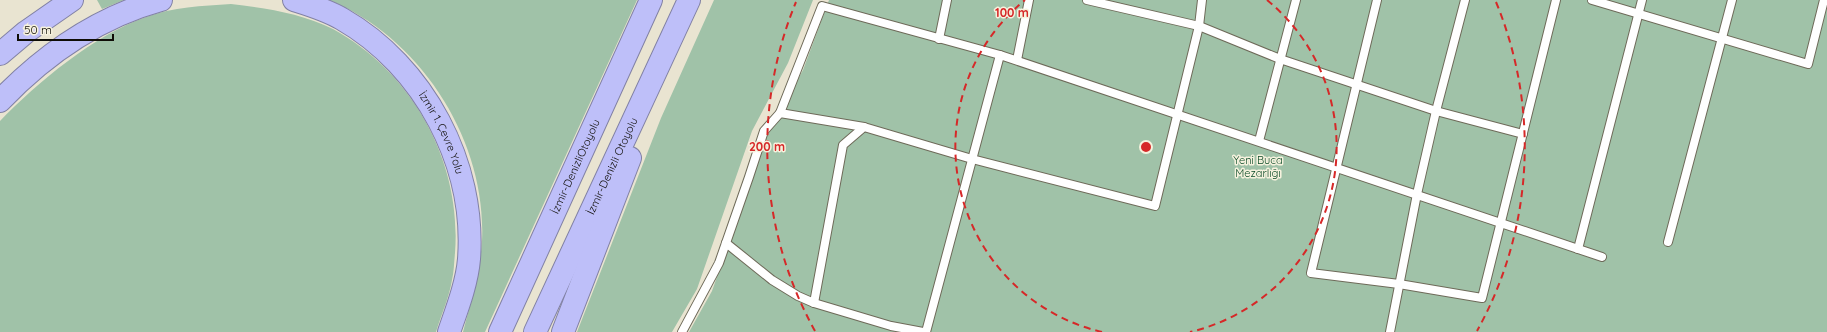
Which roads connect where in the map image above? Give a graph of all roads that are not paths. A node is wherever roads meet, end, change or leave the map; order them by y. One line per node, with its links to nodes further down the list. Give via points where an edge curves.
1 (72, 0): 23 (highway)
2 (162, 0): 28 (highway, via 141,6 101,24 65,45 21,79)
3 (294, 0): 45 (highway, İzmir 1. Çevre Yolu, via 341,18 394,58 418,86 445,134 459,167 468,212 469,235 469,259 463,289)
4 (651, 0): 46 (highway, İzmir-DenizliOtoyolu)
5 (690, 0): 47 (highway, İzmir-Denizli Otoyolu); 48 (highway, via 662,89 631,155)
6 (947, 0): 21 (lane)
7 (1029, 0): 26 (lane)
8 (1087, 0): 20 (lane)
9 (1202, 0): 20 (lane)
10 (1296, 0): 25 (lane)
11 (1377, 0): 27 (lane)
12 (1465, 0): 29 (lane)
13 (1556, 0): 33 (lane)
14 (1592, 0): 19 (lane)
15 (1642, 0): 19 (lane)
16 (1732, 0): 22 (lane)
17 (1824, 0): 22 (lane, via 1808,64)
18 (824, 3): 21 (lane); 30 (lane)
19 (1638, 14): 22 (lane); 41 (lane)
20 (1199, 26): 25 (lane); 31 (lane)
21 (939, 39): 24 (lane)
22 (1722, 39): 39 (lane)
23 (0, 54)
24 (1000, 55): 26 (lane); 35 (lane)
25 (1280, 59): 27 (lane); 34 (lane)
26 (1017, 60): 31 (lane)
27 (1356, 85): 29 (lane); 36 (lane)
28 (0, 101)
29 (1436, 111): 33 (lane); 37 (lane)
30 (780, 114): 32 (lane); 40 (lane, via 764,131)
31 (1178, 114): 34 (lane); 35 (lane, via 1155,206)
32 (864, 127): 35 (lane); 44 (lane, via 843,145)
33 (1523, 134): 38 (lane)
34 (1259, 141): 36 (lane)
35 (972, 159): 50 (lane)
36 (1337, 167): 37 (lane); 43 (lane, via 1311,273)
37 (1417, 194): 38 (lane); 43 (lane)
38 (1501, 222): 41 (lane); 43 (lane, via 1482,298)
39 (1668, 242)
40 (726, 243): 44 (lane, via 772,280); 49 (lane, via 719,263)
41 (1578, 249): 42 (lane)
42 (1602, 257)
43 (1399, 284): 51 (lane)
44 (814, 303): 50 (lane, via 891,326)
45 (449, 332)
46 (500, 332)
47 (535, 332)
48 (563, 332)
49 (682, 332)
50 (924, 332)
51 (1390, 332)

